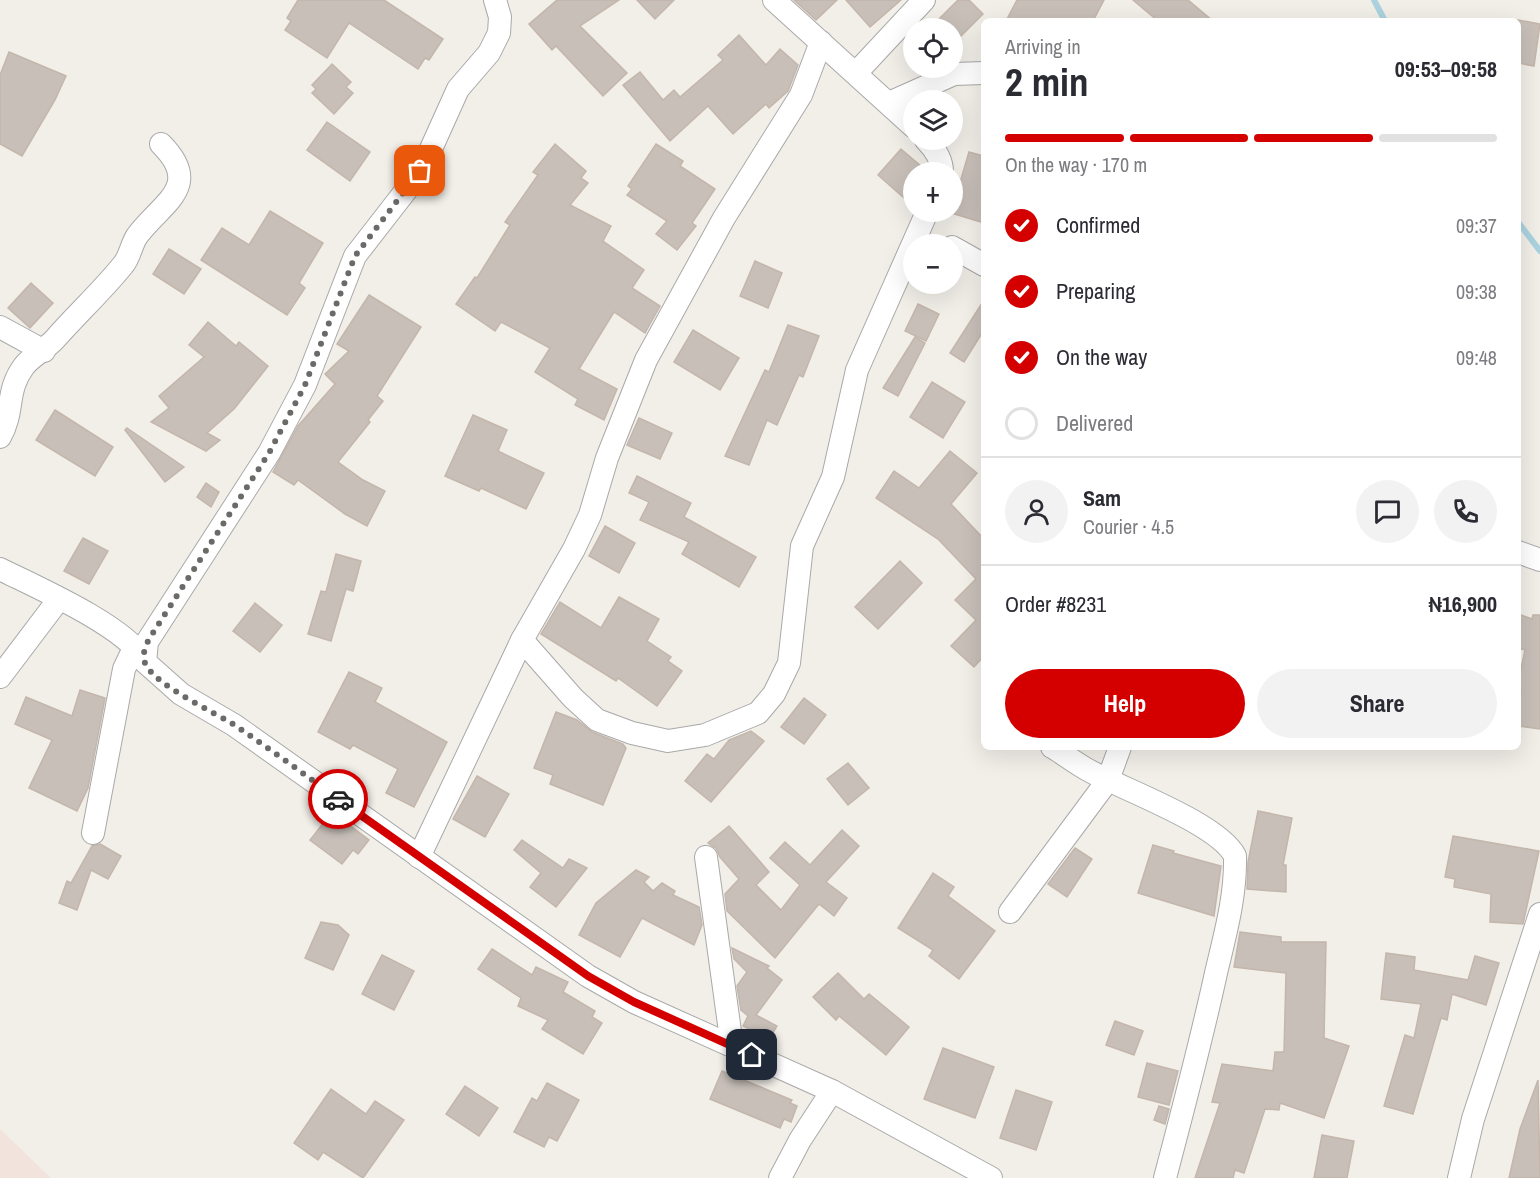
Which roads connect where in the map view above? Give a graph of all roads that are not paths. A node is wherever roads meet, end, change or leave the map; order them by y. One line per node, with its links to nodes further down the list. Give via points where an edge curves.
1 (774, 0): 4 (street)
2 (924, 0): 6 (street)
3 (502, 6): 23 (street, via 499,33 489,52 458,89 425,165 355,256 305,385 269,453)
4 (821, 42): 6 (street); 22 (street, via 801,95 724,218 646,360 607,458 591,515)
5 (981, 73): 7 (street, via 954,74)
6 (856, 74): 7 (street)
7 (889, 103): 8 (street)
8 (903, 116)
9 (161, 144): 16 (street, via 174,157 180,180 173,198 137,237 125,263)
10 (922, 222): 11 (street)
11 (917, 234)
12 (963, 253): 13 (street)
13 (981, 263)
14 (903, 265): 22 (street, via 856,370 833,477 802,546 789,663 774,694 758,713 705,735 668,741 632,733 597,720)
15 (0, 327): 16 (street)
16 (44, 351): 17 (street, via 26,363 12,386 10,420)
17 (0, 437)
18 (1521, 553): 19 (street)
19 (1540, 560)
20 (0, 569): 21 (street)
21 (59, 599): 23 (street, via 109,629); 24 (street)
22 (522, 640): 29 (street)
23 (135, 659): 28 (street); 29 (street, via 181,694 234,724)
24 (0, 677)
25 (1057, 750): 27 (street)
26 (1119, 750): 27 (street)
27 (1108, 780): 31 (street); 37 (street, via 1191,820 1222,840 1235,856 1234,892 1200,1046)
28 (93, 833)
29 (418, 856): 33 (street, via 588,976 634,1002)
30 (706, 857): 33 (street)
31 (1011, 912)
32 (1540, 914): 38 (street, via 1473,1119)
33 (732, 1046): 34 (street)
34 (832, 1091): 35 (street); 36 (street)
35 (780, 1178)
36 (991, 1178)
37 (1165, 1178)
38 (1459, 1178)

